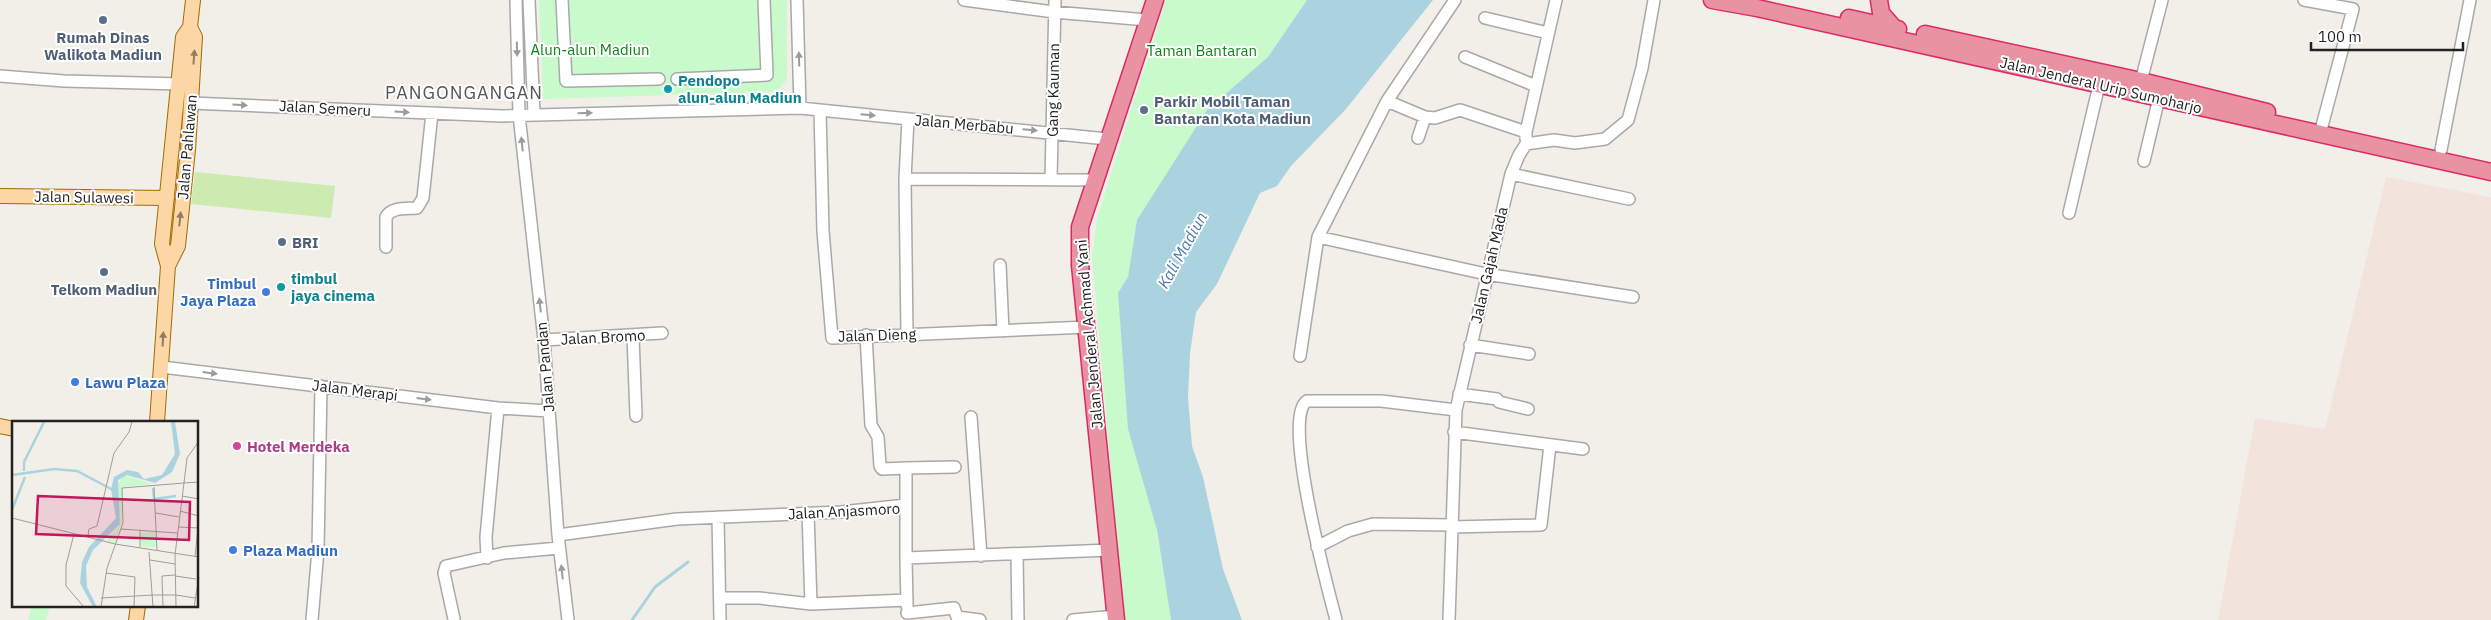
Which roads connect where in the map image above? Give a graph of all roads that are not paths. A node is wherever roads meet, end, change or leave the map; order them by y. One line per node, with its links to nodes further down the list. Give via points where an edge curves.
1 (193, 0): 22 (main road, Jalan Pahlawan)
2 (516, 0): 41 (street, Jalan Pandan, one-way to 41)
3 (529, 0): 40 (street)
4 (562, 0): 29 (street, via 566,81)
5 (764, 0): 28 (street, via 767,75)
6 (797, 0): 37 (street, one-way to 6)
7 (964, 0): 19 (street)
8 (1055, 0): 19 (street, Gang Kauman)
9 (1154, 0): 21 (highway, Jalan Jenderal Achmad Yani)
10 (1455, 0): 35 (street)
11 (1556, 0): 25 (street)
12 (1654, 0): 49 (street, via 1642,68 1628,120 1605,138 1575,143 1554,140)
13 (1712, 0): 24 (highway, Jalan Jenderal Urip Sumoharjo)
14 (1772, 0): 24 (highway, Jalan Jenderal Urip Sumoharjo)
15 (1879, 0): 23 (highway, via 1881,13); 24 (main road)
16 (2162, 0): 30 (street)
17 (2304, 0): 44 (street, via 2354,9)
18 (2470, 0): 50 (street)
19 (1054, 12): 21 (street); 45 (street, Gang Kauman)
20 (1485, 18): 25 (street)
21 (1147, 20): 47 (highway, Jalan Jenderal Achmad Yani)
22 (190, 26): 31 (main road, Jalan Pahlawan, via 183,36); 36 (main road, Jalan Pahlawan, one-way to 22, via 196,37)
23 (1893, 27): 24 (highway, Jalan Jenderal Urip Sumoharjo); 30 (highway, Jalan Jenderal Urip Sumoharjo)
24 (1872, 29): 32 (highway, Jalan Jenderal Urip Sumoharjo)
25 (1548, 33): 33 (street)
26 (1465, 57): 33 (street)
27 (0, 76): 31 (street)
28 (677, 78)
29 (658, 80)
30 (2141, 81): 44 (highway, Jalan Jenderal Urip Sumoharjo)
31 (180, 84): 59 (main road, Jalan Pahlawan)
32 (2099, 84): 34 (highway, Jalan Jenderal Urip Sumoharjo); 61 (street)
33 (1536, 86): 46 (street)
34 (2159, 98): 52 (street); 53 (highway, Jalan Jenderal Urip Sumoharjo)
35 (1387, 101): 42 (street); 62 (street)
36 (191, 103): 39 (street, Jalan Semeru, one-way to 39); 65 (main road, Jalan Pahlawan, one-way to 36, via 178,246)
37 (800, 108): 38 (street, Jalan Merbabu); 40 (street, Jalan Semeru, one-way to 37)
38 (820, 111): 43 (street, Jalan Merbabu, one-way to 43); 72 (street, Jalan Dieng, via 823,231 831,337)
39 (432, 113): 41 (street, Jalan Semeru); 63 (street, via 422,198 417,208 388,213)
40 (534, 114): 41 (street, Jalan Semeru)
41 (519, 115): 74 (street, Jalan Pandan, one-way to 41)
42 (1425, 118): 46 (street, via 1460,110); 48 (street)
43 (908, 119): 45 (street, Jalan Merbabu, one-way to 45); 55 (street)
44 (2322, 126): 50 (highway, Jalan Jenderal Urip Sumoharjo)
45 (1052, 132): 47 (street, Jalan Merbabu); 56 (street, Gang Kauman)
46 (1526, 132): 49 (street)
47 (1107, 138): 57 (highway, Jalan Jenderal Achmad Yani)
48 (1418, 138)
49 (1526, 144): 54 (street, Jalan Gajah Mada)
50 (2441, 150): 51 (highway, Jalan Jenderal Urip Sumoharjo)
51 (2491, 160)
52 (2144, 161)
53 (2491, 172)
54 (1510, 174): 60 (street); 66 (street, Jalan Gajah Mada)
55 (906, 179): 56 (street); 71 (street)
56 (1050, 180): 57 (street)
57 (1094, 180): 68 (highway, Jalan Jenderal Achmad Yani, via 1080,227 1079,244)
58 (0, 196): 59 (main road, Jalan Sulawesi)
59 (167, 198): 65 (main road, Jalan Pahlawan, via 162,244)
60 (1629, 199)
61 (2069, 213)
62 (1318, 237): 66 (street); 77 (street)
63 (386, 247)
64 (1000, 265): 69 (street)
65 (168, 266): 78 (main road, Jalan Pahlawan, one-way to 65)
66 (1486, 274): 67 (street); 75 (street, Jalan Gajah Mada)
67 (1633, 297)
68 (1088, 327): 69 (street, Jalan Dieng); 100 (highway, Jalan Jenderal Achmad Yani)
69 (1003, 330): 71 (street, Jalan Dieng)
70 (662, 333): 73 (street, Jalan Bromo)
71 (907, 333): 72 (street, Jalan Dieng)
72 (866, 335): 92 (street, via 871,424 878,437 880,466 882,469)
73 (633, 336): 74 (street, Jalan Bromo); 85 (street)
74 (544, 340): 84 (street, Jalan Pandan)
75 (1470, 346): 76 (street); 80 (street, Jalan Gajah Mada)
76 (1529, 354)
77 (1300, 356)
78 (162, 367): 79 (street, Jalan Merapi, one-way to 79); 87 (main road, Jalan Pahlawan)
79 (321, 386): 81 (street, Jalan Merapi, one-way to 81); 111 (street, via 318,550)
80 (1460, 394): 82 (street, via 1497,399 1512,406); 83 (street, Jalan Gajah Mada)
81 (498, 408): 84 (street, Jalan Merapi); 103 (street, via 486,537)
82 (1528, 408)
83 (1456, 410): 88 (street, Jalan Gajah Mada); 99 (street, via 1381,401 1308,401 1303,404 1300,413 1302,467)
84 (549, 411): 97 (street, Jalan Pandan)
85 (636, 416)
86 (972, 417): 102 (street)
87 (157, 421)
88 (1454, 432): 89 (street); 96 (street, Jalan Gajah Mada)
89 (1550, 445): 90 (street); 96 (street, via 1541,525)
90 (1583, 449)
91 (955, 467): 92 (street)
92 (906, 468): 93 (street)
93 (906, 505): 94 (street, Jalan Anjasmoro); 104 (street, Jalan Anjasmoro)
94 (808, 513): 95 (street, Jalan Anjasmoro); 107 (street)
95 (718, 517): 97 (street, Jalan Anjasmoro, via 677,519); 105 (street)
96 (1451, 526): 99 (street, via 1373,524 1348,531); 118 (street, Jalan Gajah Mada)
97 (558, 535): 98 (street, Jalan Pandan)
98 (560, 548): 103 (street); 112 (street, Jalan Pandan, one-way to 98)
99 (1317, 548): 117 (street)
100 (1110, 550): 101 (street); 109 (highway, Jalan Jenderal Achmad Yani)
101 (1017, 554): 102 (street); 115 (street)
102 (981, 556): 104 (street)
103 (489, 557): 110 (street, via 444,568)
104 (906, 558): 106 (street, Jalan Anjasmoro)
105 (720, 598): 107 (street, via 759,598); 113 (street)
106 (907, 600): 107 (street); 108 (street, Jalan Anjasmoro)
107 (812, 604)
108 (907, 616): 114 (street, via 954,608 957,616)
109 (1116, 618): 116 (street)
110 (454, 619)
111 (312, 620)
112 (568, 620)
113 (720, 620)
114 (980, 620)
115 (1018, 620)
116 (1073, 620)
117 (1336, 620)
118 (1449, 620)

